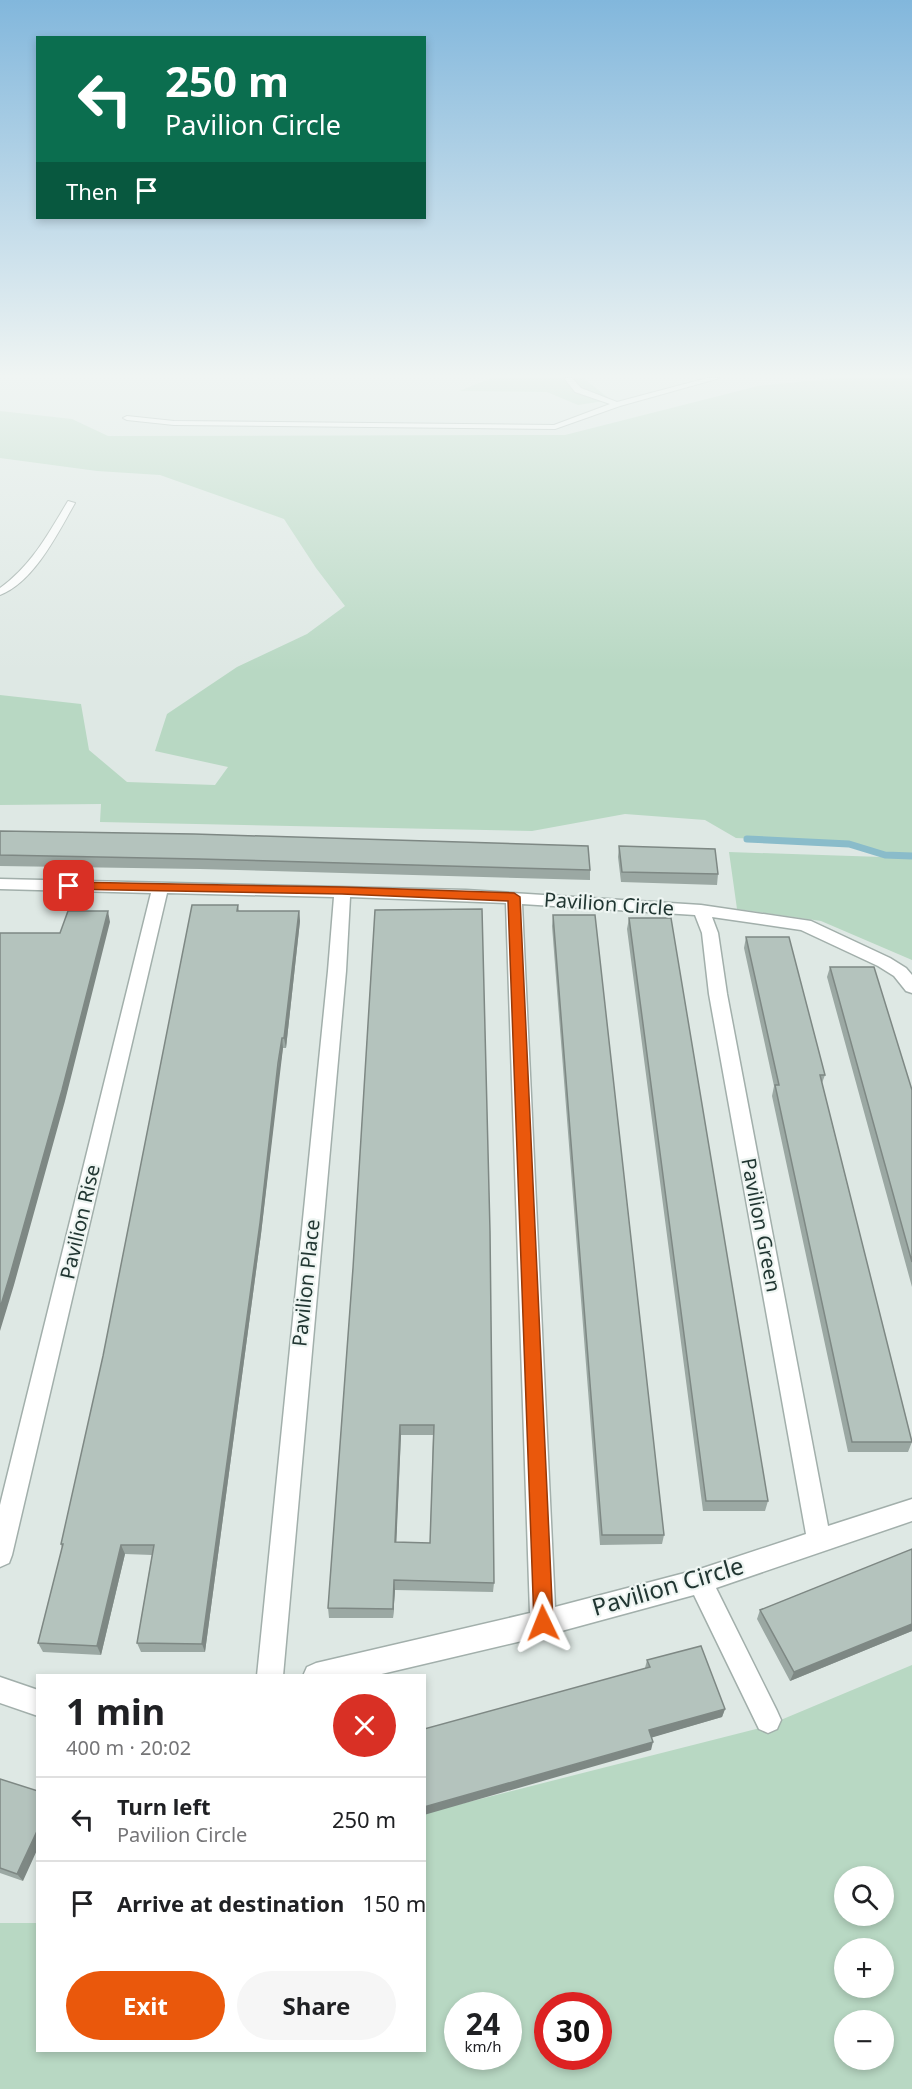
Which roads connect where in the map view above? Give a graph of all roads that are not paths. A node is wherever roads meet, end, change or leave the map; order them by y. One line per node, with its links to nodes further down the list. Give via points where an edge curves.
1 (71, 503): 2 (lane, via 40,557)
2 (0, 592)
3 (0, 884): 4 (street, Pavilion Circle)
4 (160, 888): 5 (street, Pavilion Circle); 11 (street, Pavilion Rise)
5 (342, 891): 6 (street, Pavilion Circle); 14 (street, Pavilion Place)
6 (514, 897): 7 (street, Pavilion Circle); 13 (street)
7 (701, 910): 8 (street, Pavilion Circle, via 805,925 884,962 900,972); 10 (street, Pavilion Green, via 710,933)
8 (912, 987)
9 (912, 1510): 10 (street, Pavilion Circle)
10 (819, 1541): 12 (street, Pavilion Circle)
11 (0, 1555)
12 (700, 1581): 13 (street, Pavilion Circle); 18 (street)
13 (543, 1623): 15 (street, Pavilion Circle)
14 (270, 1674)
15 (325, 1674)
16 (0, 1690): 17 (street)
17 (36, 1702)
18 (768, 1720)

